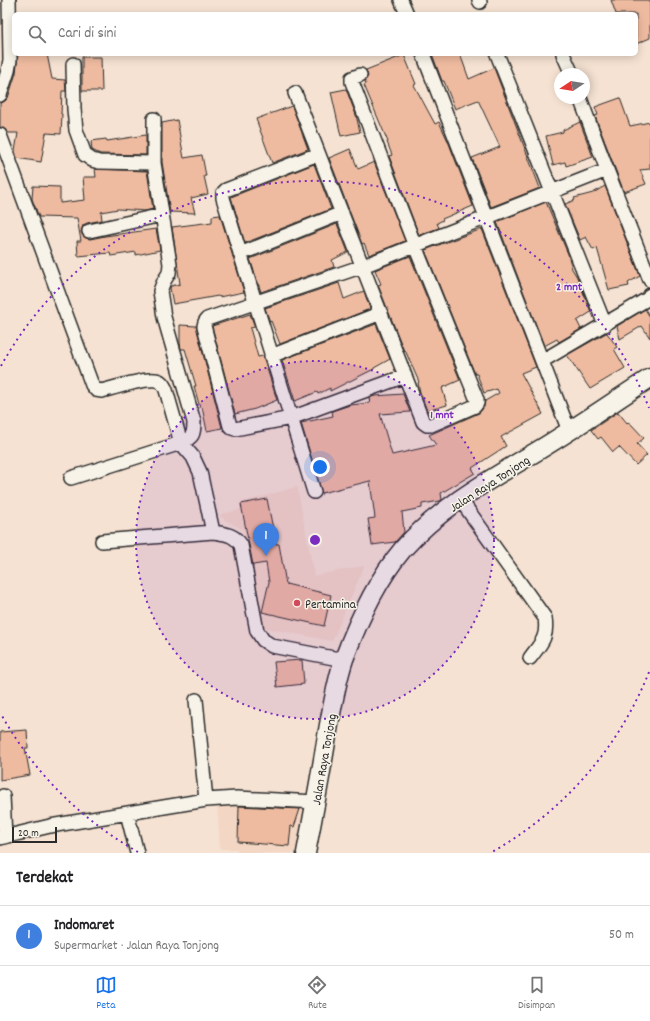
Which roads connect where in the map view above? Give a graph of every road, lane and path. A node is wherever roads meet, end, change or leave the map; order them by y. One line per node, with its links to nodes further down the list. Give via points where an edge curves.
1 (9, 0): 11 (street, via 10,60)
2 (401, 0): 3 (street)
3 (406, 12)
4 (424, 56): 21 (street)
5 (498, 56): 18 (street)
6 (565, 56): 8 (street)
7 (73, 64): 16 (street, via 76,130 85,155 99,162)
8 (570, 68)
9 (360, 75): 23 (street, via 352,78 352,82)
10 (295, 93): 15 (street)
11 (0, 95)
12 (582, 104): 17 (street)
13 (154, 119): 16 (street)
14 (0, 135): 37 (street, via 92,385 96,390 102,391 148,380 156,379 163,383)
15 (318, 154): 19 (street); 24 (street, via 223,193)
16 (154, 163): 20 (street)
17 (607, 170): 18 (street); 26 (street)
18 (552, 192): 21 (street); 30 (street)
19 (342, 213): 24 (street); 25 (street)
20 (162, 215): 22 (street); 37 (street, via 170,264 169,274 160,291 164,317 194,422 192,438)
21 (486, 218): 23 (street); 32 (street)
22 (89, 231)
23 (415, 246): 25 (street); 33 (street, via 477,403 427,425 423,422)
24 (240, 254): 28 (street)
25 (363, 266): 28 (street); 29 (street)
26 (650, 280)
27 (650, 295): 30 (street)
28 (254, 303): 31 (street); 35 (street, via 204,322 230,426 235,429)
29 (381, 313): 31 (street); 33 (street)
30 (605, 325): 32 (street)
31 (271, 356): 35 (street)
32 (542, 361): 36 (street)
33 (405, 376): 35 (street)
34 (650, 378): 36 (main road, Jalan Raya Tonjong)
35 (291, 418): 39 (street)
36 (569, 432): 40 (main road, Jalan Raya Tonjong)
37 (181, 443): 38 (street); 41 (street, via 193,457 200,472)
38 (72, 478)
39 (314, 492)
40 (460, 499): 43 (street, via 545,618 547,630 544,639); 44 (main road, Jalan Raya Tonjong, via 423,529 389,567 369,601)
41 (213, 532): 42 (street); 44 (street, via 231,535 241,545 258,631 263,640 272,646)
42 (102, 542)
43 (530, 658)
44 (344, 660): 48 (main road, Jalan Raya Tonjong, via 336,689)
45 (196, 700): 47 (street)
46 (3, 796): 50 (street)
47 (206, 800): 48 (street, via 236,798); 49 (street)
48 (316, 802): 52 (main road, Jalan Raya Tonjong)
49 (127, 813): 50 (street, via 50,826); 51 (street)
50 (2, 838)
51 (137, 853)
52 (306, 853)

